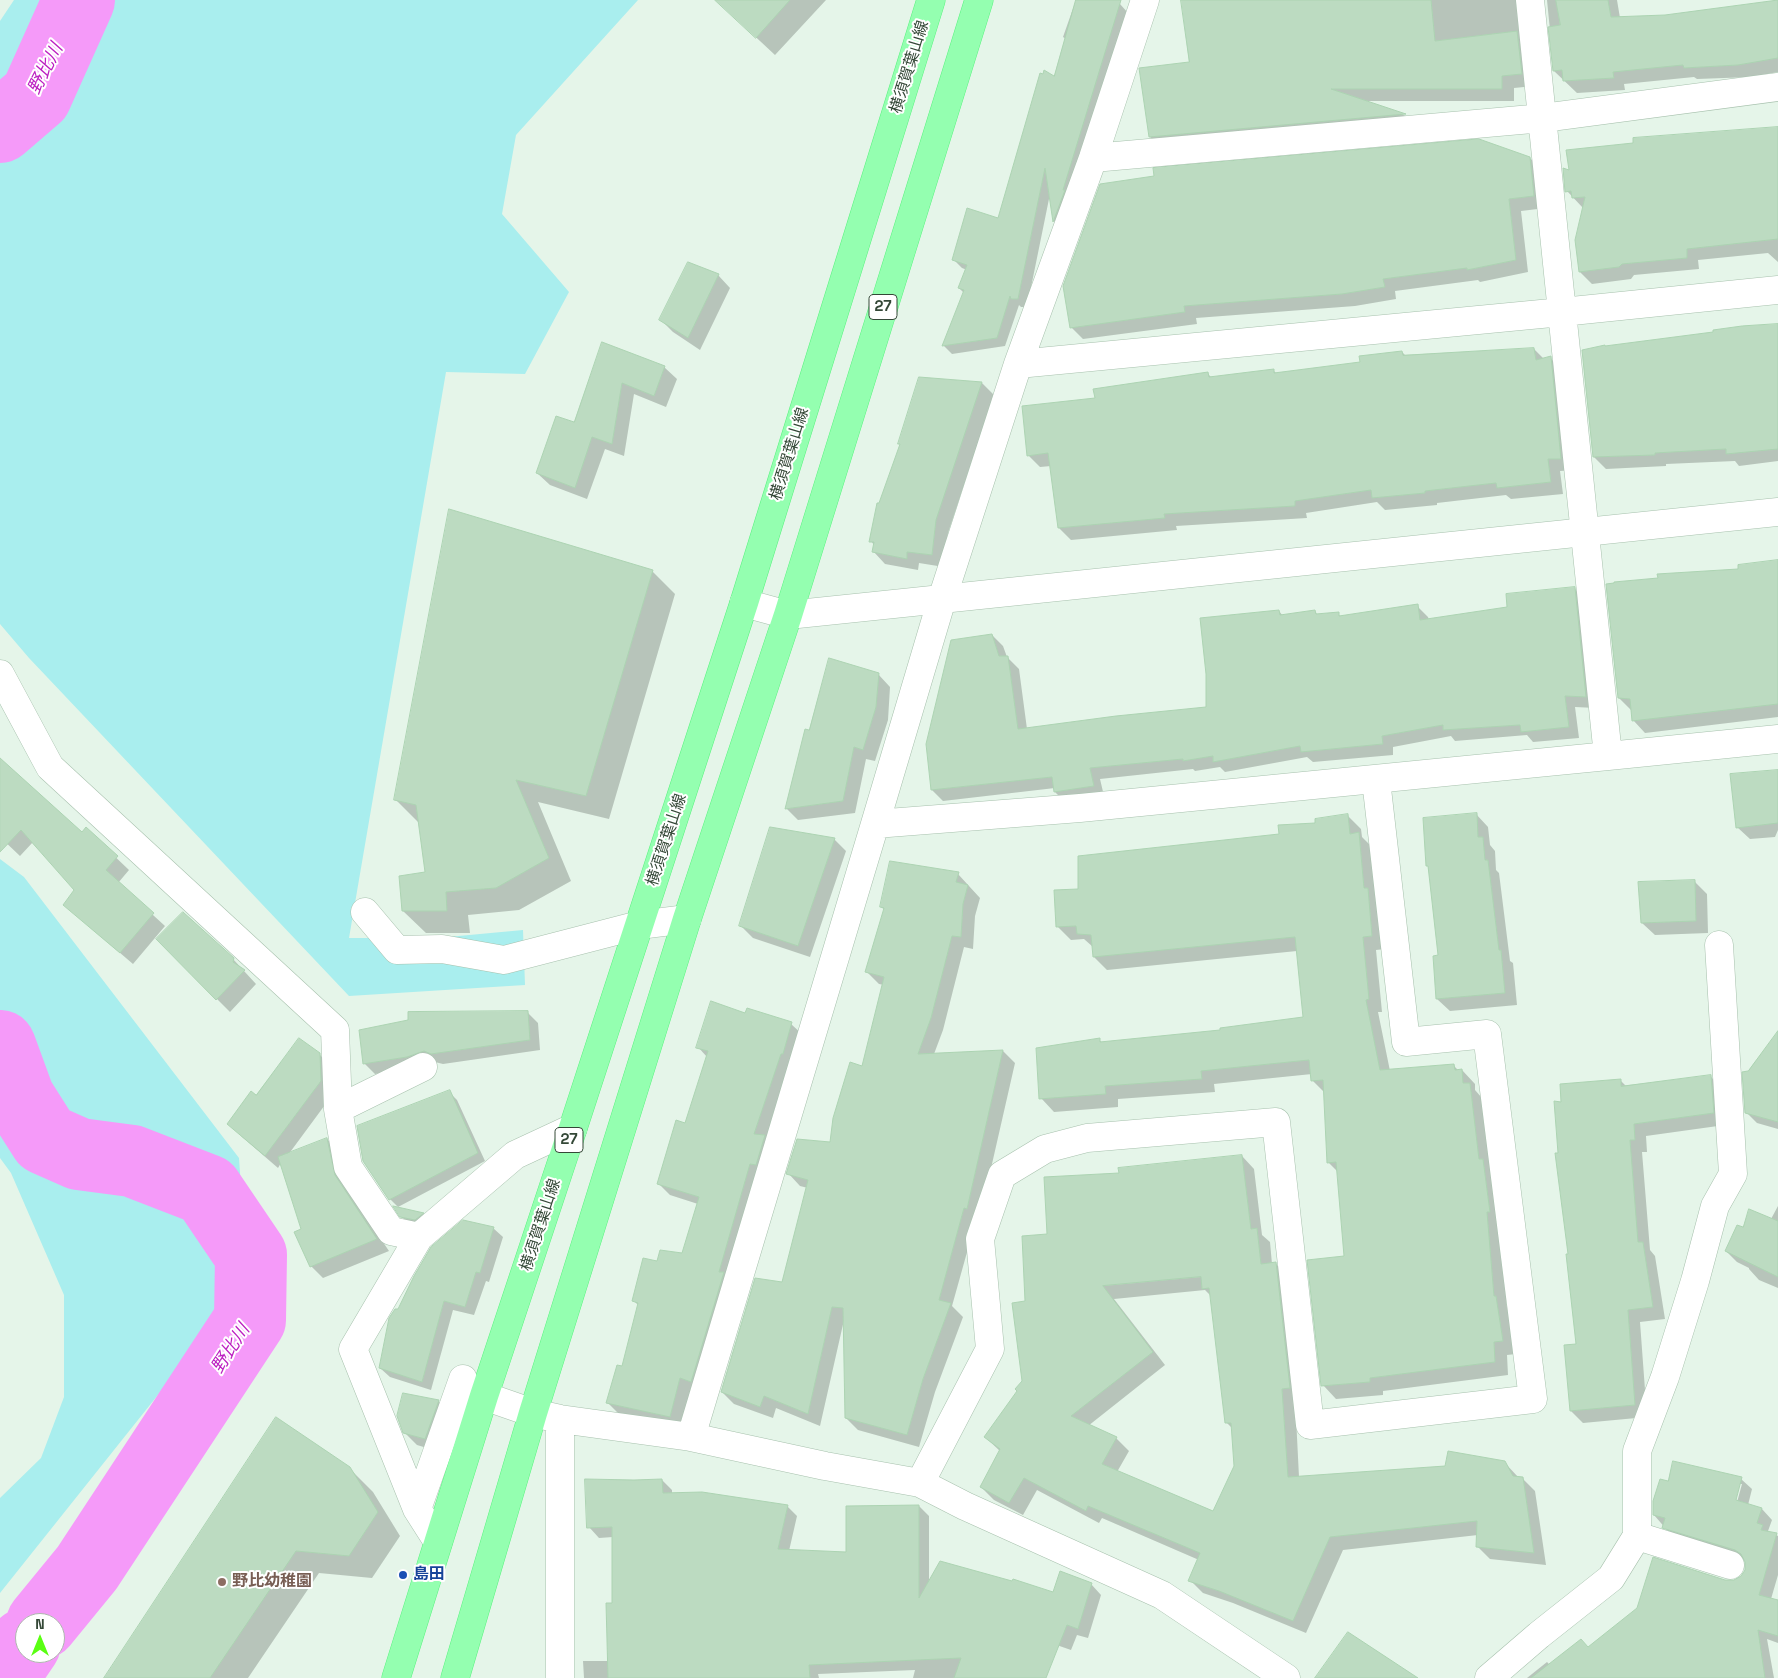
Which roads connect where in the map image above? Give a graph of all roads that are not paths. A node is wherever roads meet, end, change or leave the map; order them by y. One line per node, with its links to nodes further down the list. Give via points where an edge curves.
1 (931, 0): 14 (main road, 横須賀葉山線 / 27)
2 (979, 0): 15 (main road, 27)
3 (1146, 0): 7 (street)
4 (1530, 0): 6 (street)
5 (1778, 88): 6 (street)
6 (1544, 118): 7 (street); 9 (street)
7 (1093, 158): 10 (street)
8 (1778, 290): 9 (street)
9 (1562, 312): 10 (street); 12 (street)
10 (1018, 364): 13 (street)
11 (1778, 512): 12 (street)
12 (1585, 532): 13 (street); 18 (street)
13 (942, 599): 15 (street); 20 (street)
14 (744, 603): 15 (street); 23 (main road, 横須賀葉山線 / 27)
15 (788, 615): 22 (main road, 27)
16 (0, 674): 26 (street, via 50,767 335,1030)
17 (1778, 739): 18 (street)
18 (1608, 756): 19 (street)
19 (1376, 780): 20 (street); 33 (street, via 1406,1042 1487,1034 1533,1399 1310,1425 1276,1122 1087,1138 1045,1149 1002,1174 980,1239 990,1349)
20 (875, 824): 32 (street)
21 (365, 912): 23 (street, via 397,950 442,949 504,960)
22 (687, 919): 23 (street); 30 (main road, 27)
23 (639, 925): 27 (main road, 横須賀葉山線 / 27)
24 (1719, 945): 35 (street, via 1733,1174 1715,1206 1665,1377 1637,1451)
25 (423, 1067): 26 (street)
26 (338, 1109): 28 (street, via 348,1166 391,1231)
27 (573, 1128): 28 (street, via 515,1155); 29 (main road, 横須賀葉山線 / 27)
28 (420, 1236): 34 (street, via 353,1349)
29 (473, 1388): 30 (street); 34 (street); 36 (main road, 横須賀葉山線 / 27)
30 (533, 1413): 31 (street); 39 (main road, 27)
31 (560, 1419): 32 (street); 40 (street)
32 (691, 1437): 33 (street)
33 (920, 1483): 41 (street, via 1162,1595)
34 (417, 1509): 36 (street)
35 (1637, 1536): 37 (street); 42 (street, via 1611,1578)
36 (438, 1542): 38 (main road, 横須賀葉山線 / 27)
37 (1730, 1565)
38 (396, 1678)
39 (455, 1678)
40 (560, 1678)
41 (1286, 1678)
42 (1488, 1678)

